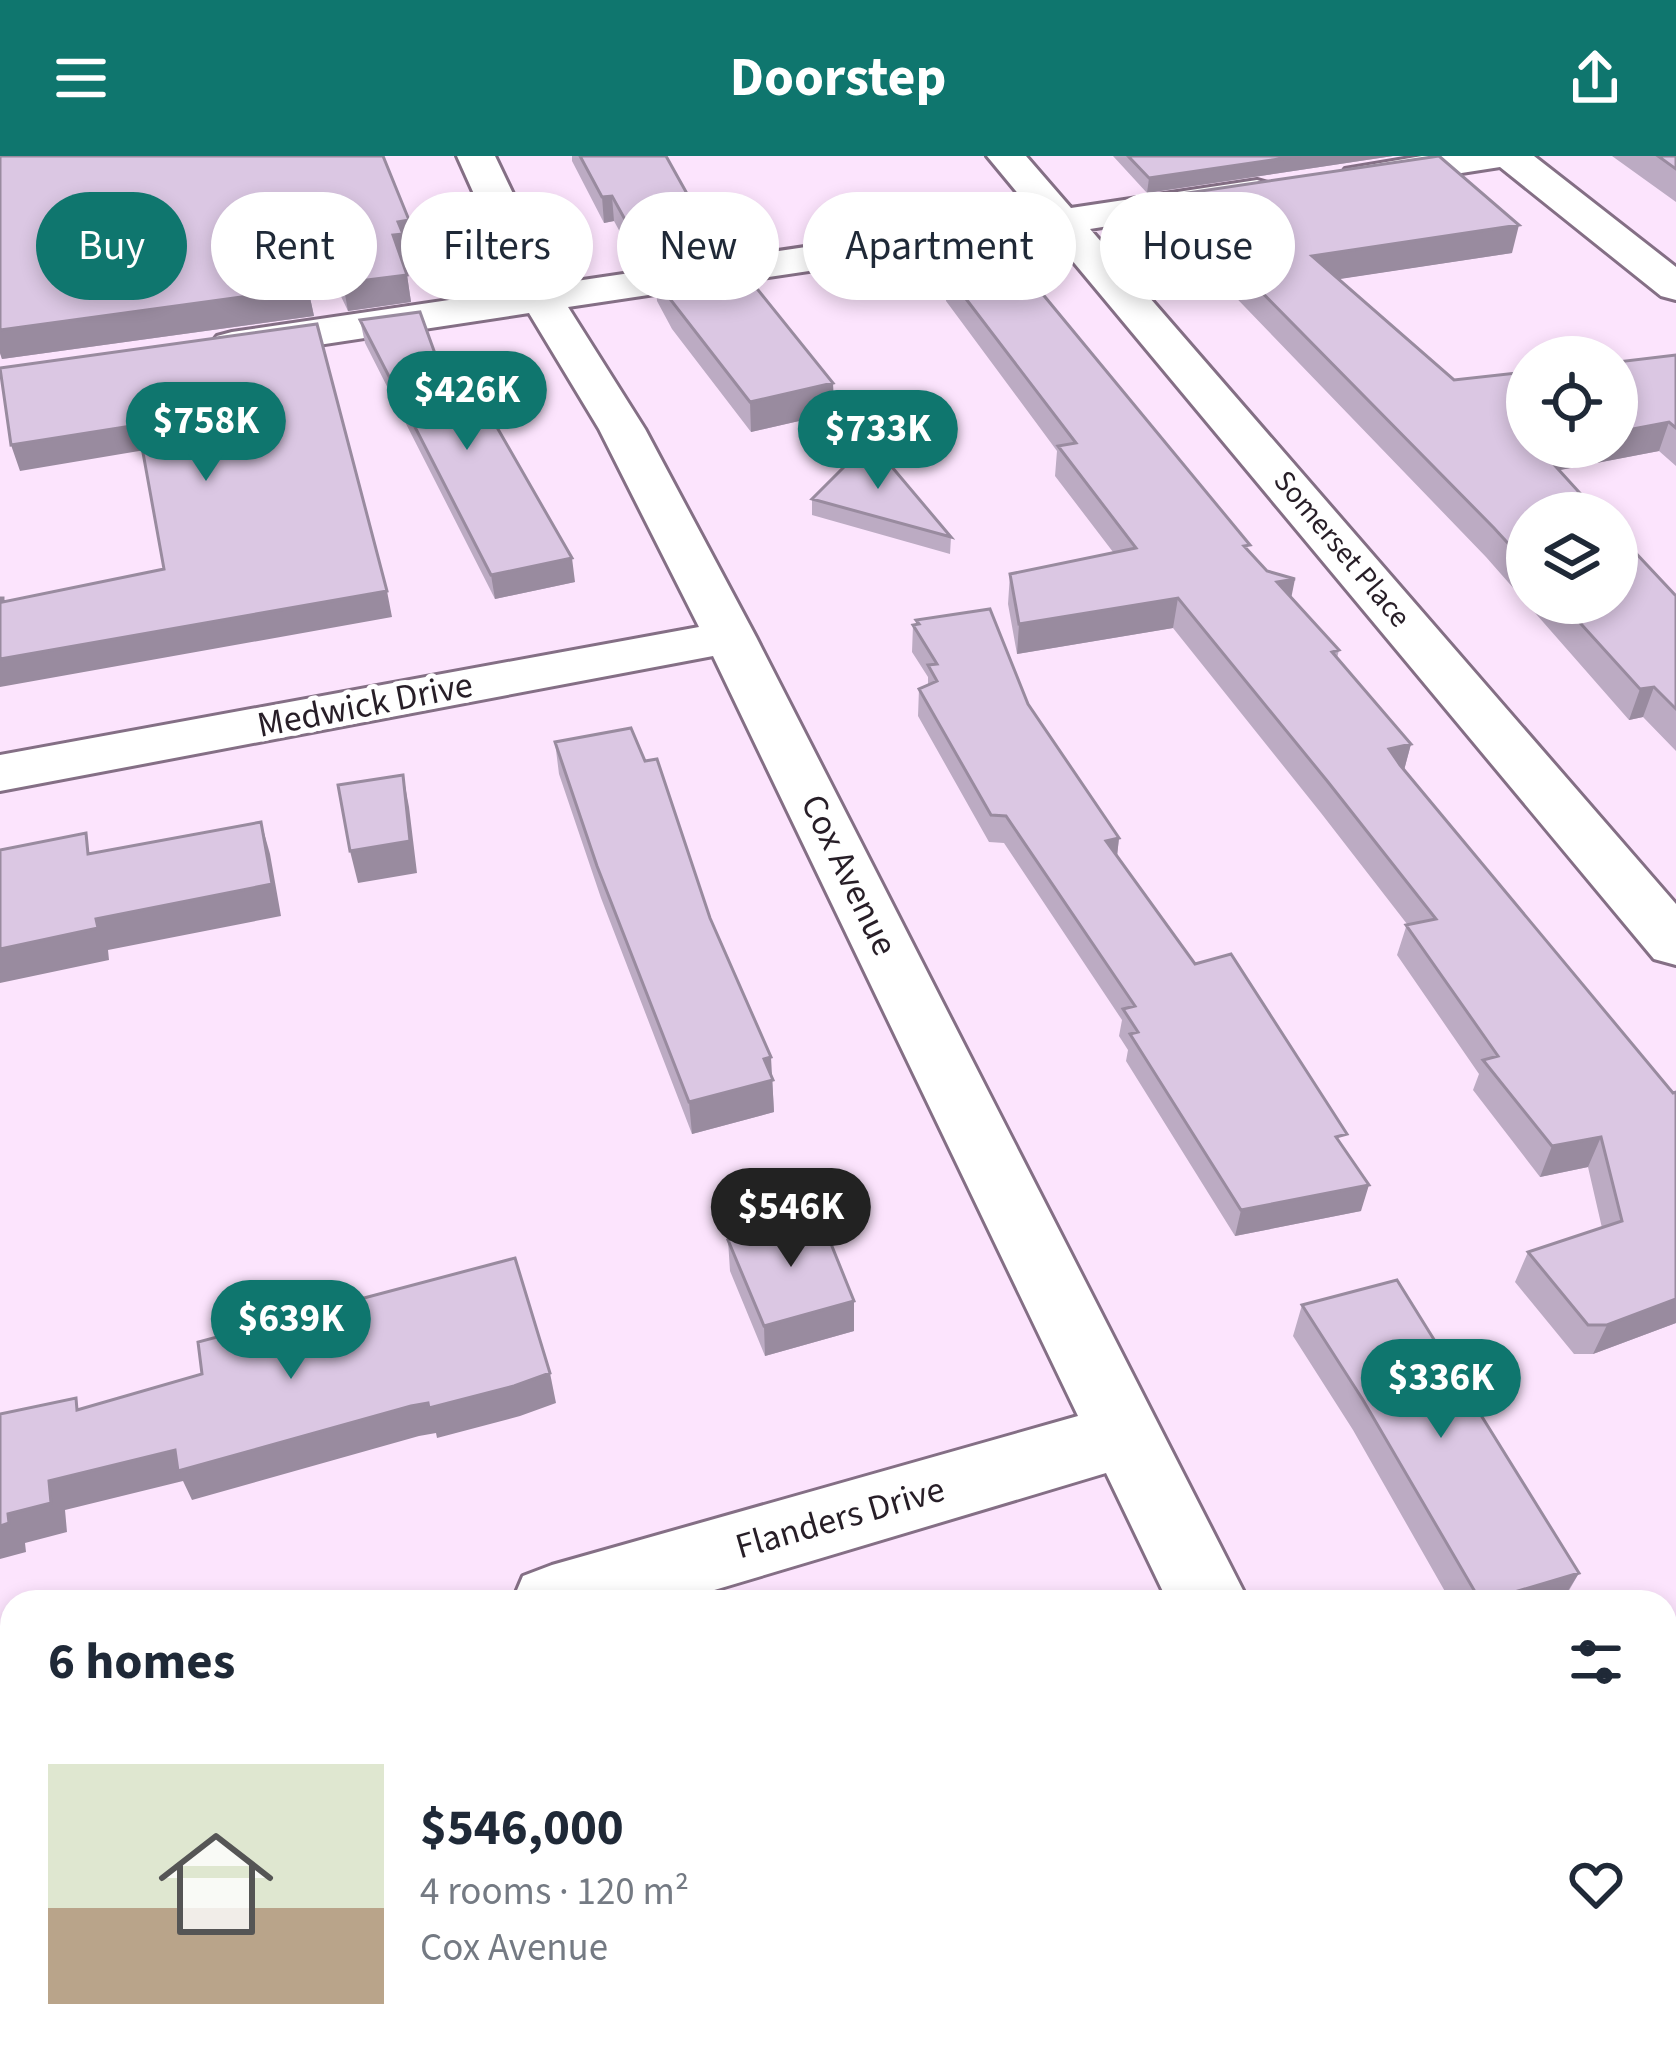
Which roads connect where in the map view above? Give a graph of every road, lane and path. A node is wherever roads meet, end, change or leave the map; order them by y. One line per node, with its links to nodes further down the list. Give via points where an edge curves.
1 (476, 156): 10 (street, Cox Avenue)
2 (1006, 156): 5 (street, Somerset Place)
3 (1498, 156): 6 (street)
4 (1510, 156): 9 (street)
5 (1038, 192)
6 (1076, 219)
7 (1076, 235): 14 (street, Somerset Place)
8 (803, 261): 10 (street)
9 (1676, 287)
10 (543, 301): 11 (street); 12 (street, Cox Avenue, via 622,429)
11 (189, 351)
12 (730, 637): 13 (street, Medwick Drive); 15 (street, Cox Avenue)
13 (0, 773)
14 (1676, 944)
15 (1127, 1434): 16 (street, Flanders Drive); 17 (street, Cox Avenue)
16 (593, 1590)
17 (1203, 1590)

